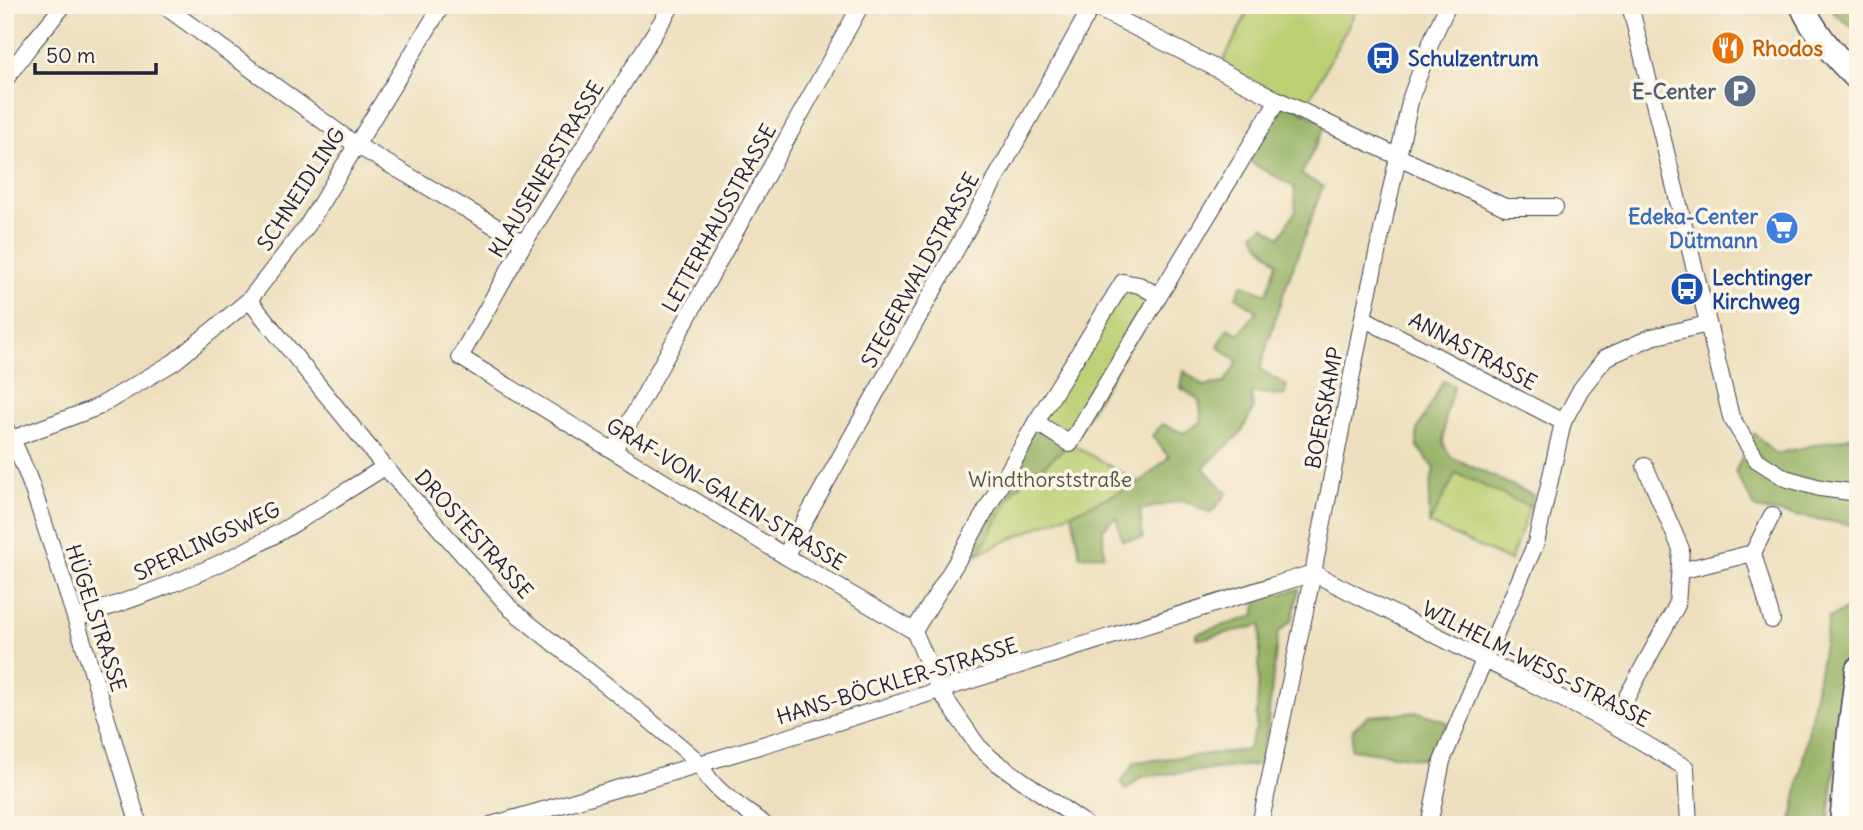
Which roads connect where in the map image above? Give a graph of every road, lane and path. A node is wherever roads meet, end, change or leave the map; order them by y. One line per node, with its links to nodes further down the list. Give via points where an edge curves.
1 (64, 5): 13 (street)
2 (163, 5): 15 (street)
3 (442, 5): 15 (street, SCHNEIDLING)
4 (672, 5): 18 (street, KLAUSENERSTRASSE)
5 (861, 5): 27 (street, LETTERHAUSSTRASSE)
6 (1448, 5): 16 (street, BOERSKAMP, via 1411,97)
7 (1630, 5): 22 (street)
8 (1802, 5): 10 (highway)
9 (1092, 6): 14 (street); 33 (street, STEGERWALDSTRASSE)
10 (1830, 49): 11 (highway); 12 (highway)
11 (1858, 58)
12 (1858, 79)
13 (5, 80)
14 (1278, 100): 16 (street); 19 (street)
15 (356, 145): 18 (street); 20 (street, SCHNEIDLING, via 307,226)
16 (1398, 155): 17 (street, via 1505,207); 21 (street, BOERSKAMP)
17 (1555, 207)
18 (524, 243): 23 (street, KLAUSENERSTRASSE)
19 (1160, 296): 24 (street, via 1123,282); 24 (street, via 1070,444)
20 (249, 300): 26 (street, SCHNEIDLING, via 174,362 97,407); 29 (street, DROSTESTRASSE)
21 (1363, 318): 25 (street, ANNASTRASSE); 35 (street, BOERSKAMP)
22 (1708, 324): 25 (street, via 1652,337 1605,358); 30 (street, via 1731,417 1757,460 1785,478)
23 (460, 357): 27 (street, GRAF-VON-GALEN-STRASSE)
24 (1036, 422): 38 (street)
25 (1563, 422): 39 (street, via 1536,543)
26 (9, 433): 36 (street, HÜGELSTRASSE)
27 (614, 450): 33 (street, GRAF-VON-GALEN-STRASSE)
28 (1645, 466): 34 (street, via 1681,549)
29 (385, 467): 36 (street, SPERLINGSWEG, via 234,557 155,592); 43 (street, DROSTESTRASSE, via 512,610)
30 (1858, 493)
31 (1772, 516): 32 (street)
32 (1753, 553): 34 (street); 37 (street)
33 (785, 556): 38 (street, GRAF-VON-GALEN-STRASSE)
34 (1680, 571): 42 (street, via 1677,605)
35 (1313, 573): 39 (street, WILHELM-WESS-STRASSE); 41 (street, HANS-BÖCKLER-STRASSE); 48 (street, BOERSKAMP)
36 (76, 618): 45 (street, HÜGELSTRASSE)
37 (1772, 620)
38 (914, 631): 41 (street)
39 (1483, 660): 42 (street, WILHELM-WESS-STRASSE); 49 (street, via 1442,761)
40 (1858, 669): 51 (highway)
41 (940, 691): 43 (street, HANS-BÖCKLER-STRASSE); 44 (street, via 992,760)
42 (1612, 724): 50 (street, WILHELM-WESS-STRASSE, via 1686,768)
43 (700, 763): 46 (street, HANS-BÖCKLER-STRASSE); 47 (street, DROSTESTRASSE, via 716,788)
44 (1084, 822)
45 (139, 825)
46 (491, 825)
47 (765, 825)
48 (1260, 825)
49 (1429, 825)
50 (1689, 825)
51 (1842, 825)

